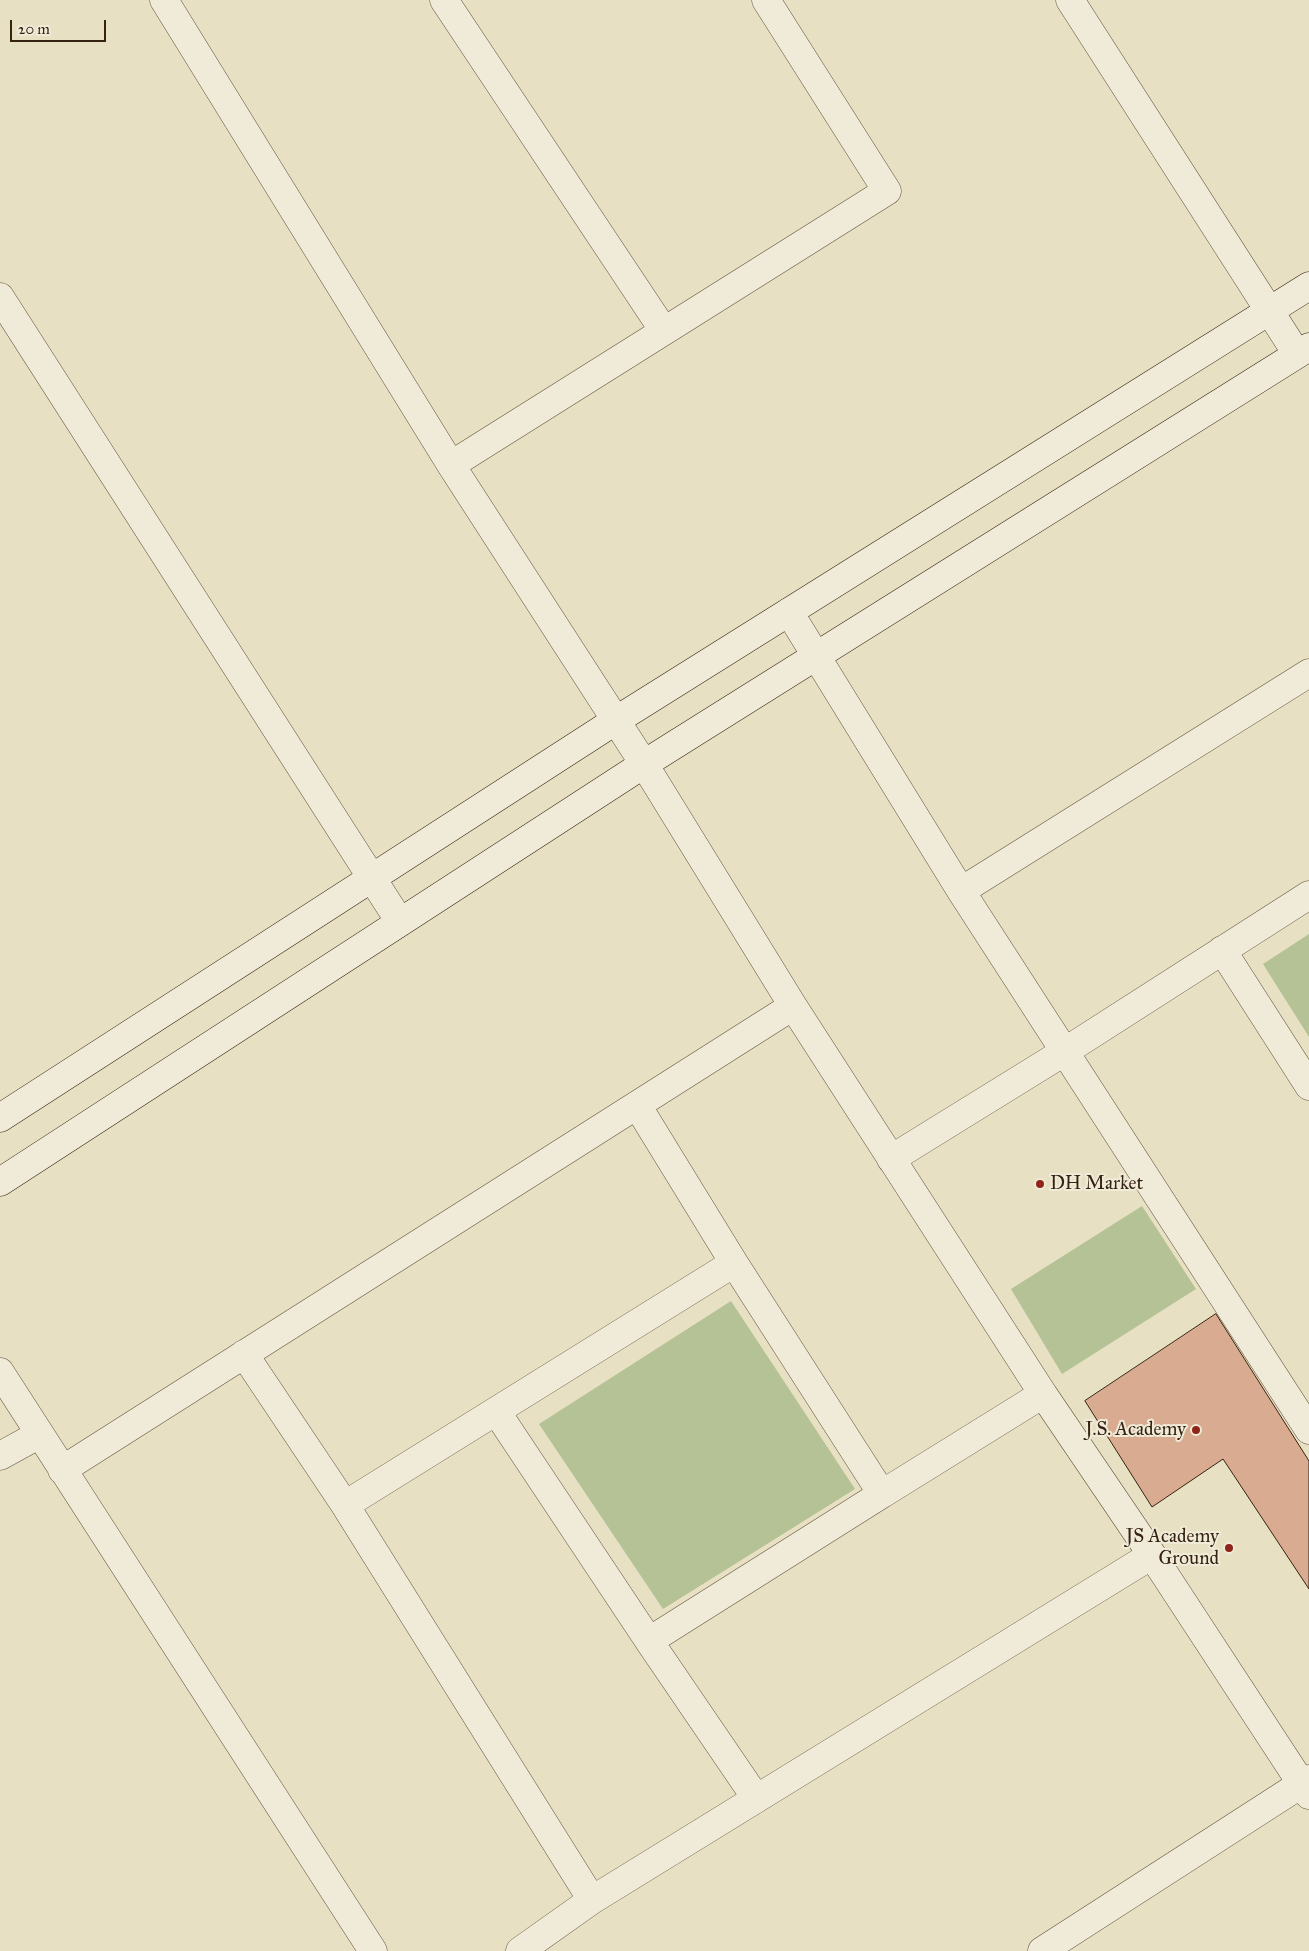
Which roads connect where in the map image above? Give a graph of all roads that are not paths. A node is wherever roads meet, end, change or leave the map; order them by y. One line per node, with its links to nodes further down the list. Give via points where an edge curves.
1 (164, 0): 10 (street)
2 (444, 0): 8 (street)
3 (766, 0): 8 (street, via 888,190)
4 (1070, 0): 7 (street)
5 (1309, 286): 7 (street)
6 (0, 297): 16 (street)
7 (1269, 311): 9 (street); 11 (street)
8 (664, 331): 10 (street)
9 (1303, 351): 12 (street)
10 (451, 465): 14 (street)
11 (789, 612): 12 (street); 14 (street)
12 (816, 656): 15 (street); 17 (street)
13 (1309, 673): 17 (street)
14 (615, 721): 15 (street); 16 (street)
15 (644, 764): 19 (street); 21 (street)
16 (372, 877): 19 (street); 25 (street)
17 (961, 891): 22 (street)
18 (1309, 895): 20 (street)
19 (400, 922): 27 (street)
20 (1222, 950): 22 (street); 23 (street)
21 (793, 1006): 24 (street); 26 (street)
22 (1064, 1052): 26 (street); 33 (street)
23 (1309, 1086)
24 (637, 1105): 28 (street); 29 (street)
25 (0, 1118)
26 (891, 1159): 31 (street)
27 (0, 1182)
28 (734, 1263): 32 (street); 37 (street)
29 (244, 1354): 36 (street); 38 (street)
30 (0, 1372): 34 (street)
31 (1043, 1394): 37 (street); 39 (street)
32 (496, 1411): 38 (street); 40 (street)
33 (1309, 1430)
34 (40, 1434): 35 (street); 36 (street)
35 (0, 1456)
36 (62, 1470): 44 (street)
37 (882, 1494): 40 (street)
38 (345, 1505): 43 (street)
39 (1152, 1555): 41 (street); 42 (street)
40 (649, 1641): 42 (street)
41 (1307, 1786): 46 (street)
42 (756, 1798): 43 (street)
43 (592, 1900): 45 (street)
44 (373, 1951)
45 (520, 1951)
46 (1042, 1951)

